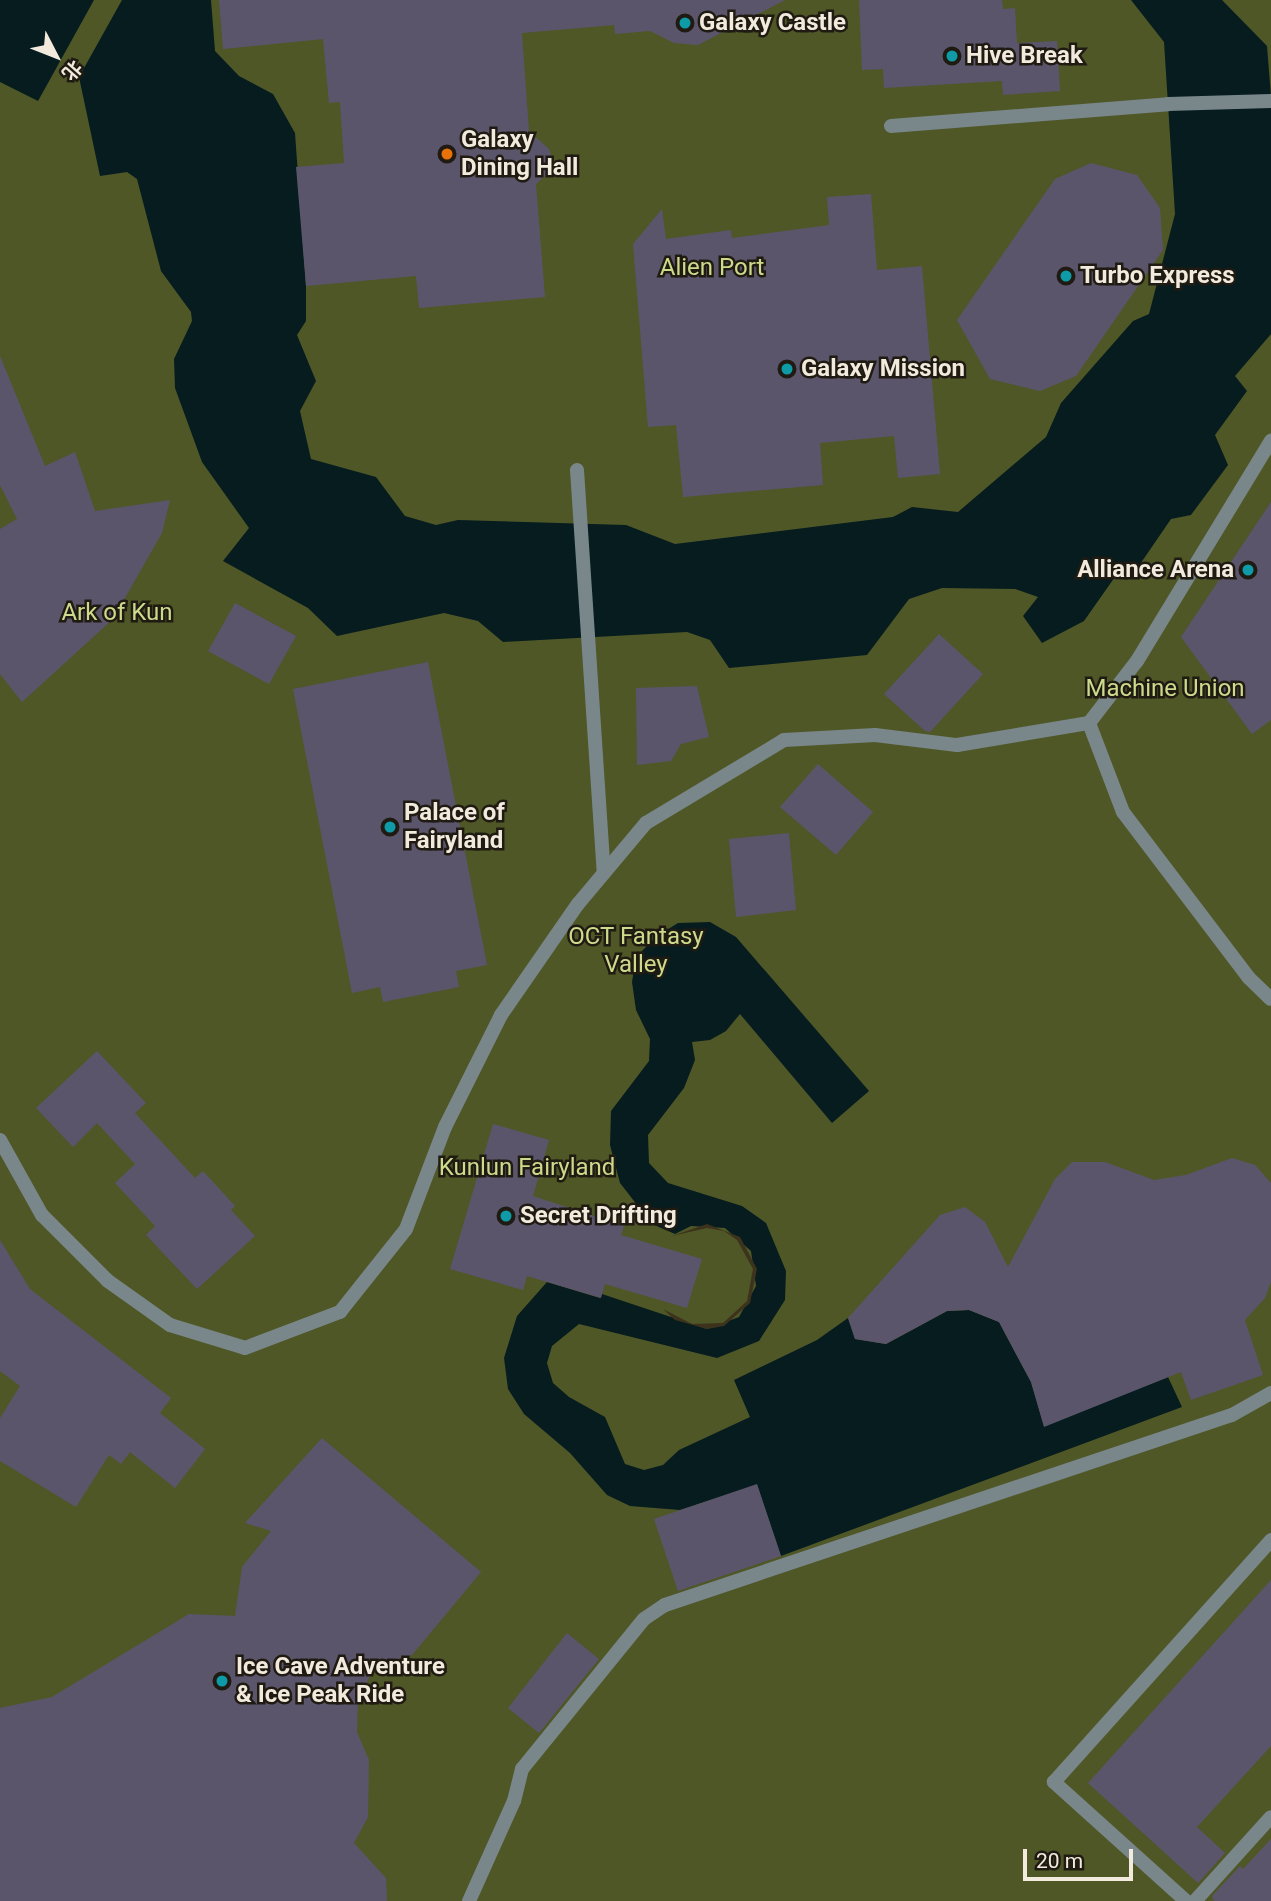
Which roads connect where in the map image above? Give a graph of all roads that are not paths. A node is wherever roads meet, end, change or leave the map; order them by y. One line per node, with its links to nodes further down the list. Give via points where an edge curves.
1 (1271, 101): 2 (street, via 1168,104)
2 (891, 126)
3 (1271, 442): 5 (street, via 1137,661)
4 (577, 470): 6 (street)
5 (1089, 723): 6 (street, via 957,745 875,735 784,740 646,823); 7 (street, via 1123,812 1249,978)
6 (604, 873): 8 (street, via 501,1015 444,1127 406,1229 341,1312 245,1349 170,1325 108,1281 42,1215)
7 (1271, 999)
8 (0, 1140)
9 (1271, 1394): 12 (street, via 1232,1415 665,1605 643,1619 522,1769 514,1801)
10 (1271, 1540): 13 (street, via 1054,1782)
11 (1271, 1817): 14 (street)
12 (469, 1901)
13 (1186, 1901)
14 (1195, 1901)

